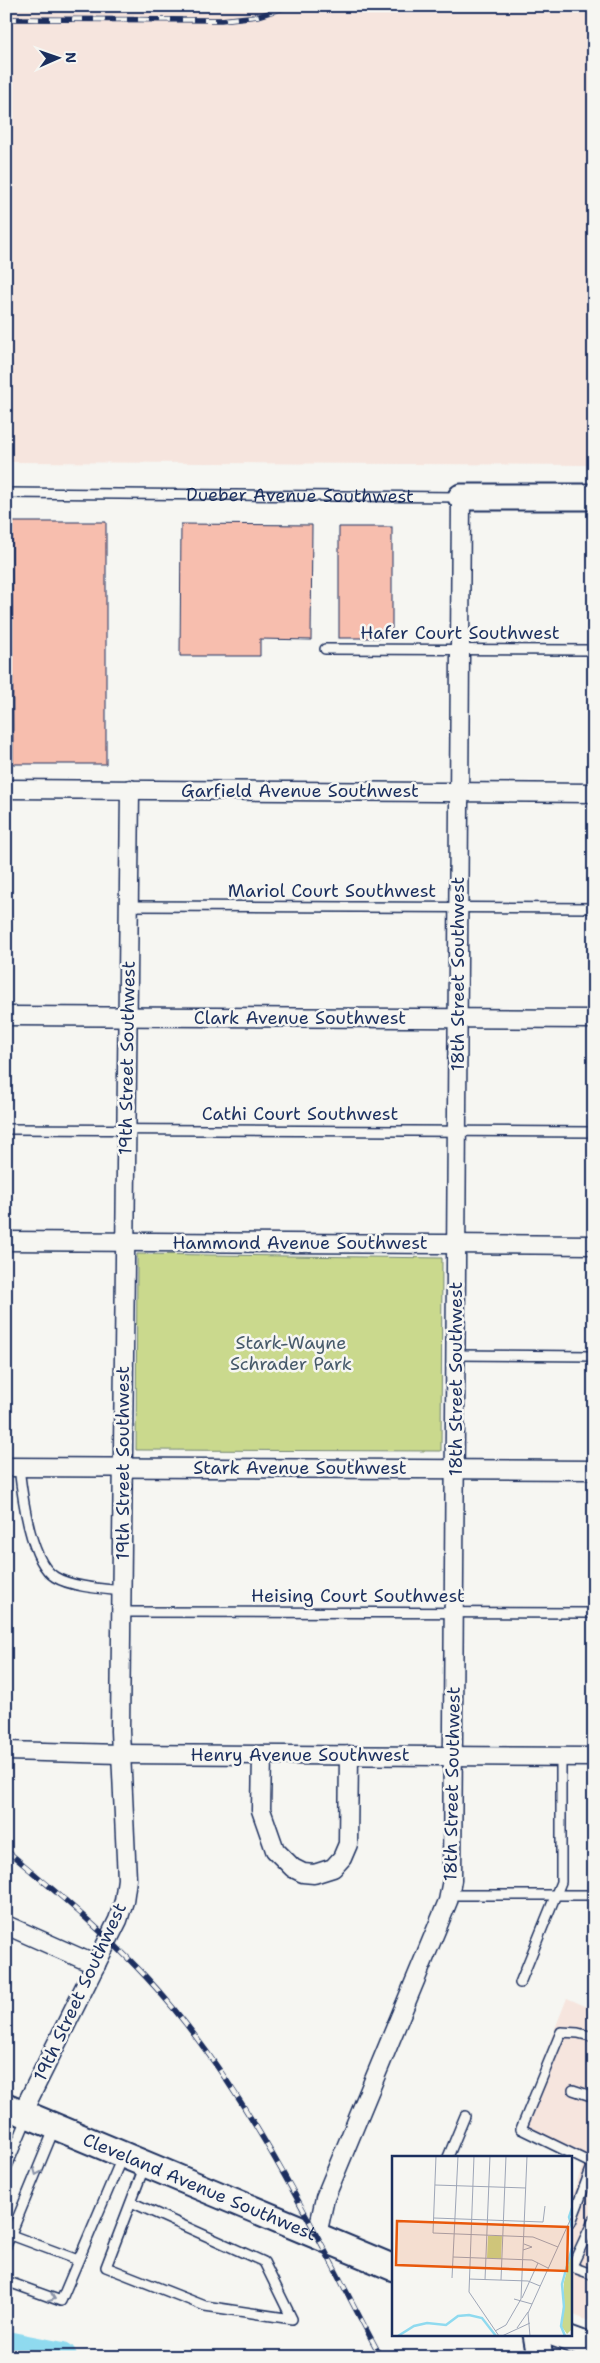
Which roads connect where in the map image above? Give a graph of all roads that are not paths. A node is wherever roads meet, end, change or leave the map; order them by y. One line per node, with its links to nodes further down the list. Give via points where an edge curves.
1 (6, 493): 2 (lane, Dueber Avenue Southwest)
2 (461, 497): 3 (main road, Dueber Avenue Southwest); 4 (street, 18th Street Southwest)
3 (594, 498)
4 (461, 648): 5 (lane, Hafer Court Southwest); 6 (lane, Hafer Court Southwest); 9 (street, 18th Street Southwest)
5 (325, 649)
6 (594, 650)
7 (6, 789): 8 (street, Garfield Avenue Southwest)
8 (130, 789): 9 (street, Garfield Avenue Southwest); 11 (street, 19th Street Southwest)
9 (460, 792): 10 (street, Garfield Avenue Southwest); 12 (street, 18th Street Southwest)
10 (594, 792)
11 (130, 906): 12 (lane, Mariol Court Southwest); 15 (street, 19th Street Southwest)
12 (458, 908): 13 (lane, Mariol Court Southwest); 16 (street, 18th Street Southwest)
13 (594, 908)
14 (6, 1016): 15 (street, Clark Avenue Southwest)
15 (128, 1017): 16 (street, Clark Avenue Southwest); 19 (street, 19th Street Southwest)
16 (457, 1019): 17 (street, Clark Avenue Southwest); 20 (street, 18th Street Southwest)
17 (594, 1019)
18 (6, 1129): 19 (lane, Cathi Court Southwest)
19 (126, 1130): 20 (lane, Cathi Court Southwest); 23 (street, 19th Street Southwest)
20 (457, 1131): 21 (lane, Cathi Court Southwest); 24 (street, 18th Street Southwest)
21 (594, 1132)
22 (6, 1241): 23 (street, Hammond Avenue Southwest)
23 (125, 1241): 24 (street, Hammond Avenue Southwest); 29 (street, 19th Street Southwest)
24 (456, 1244): 25 (street, Hammond Avenue Southwest); 26 (street, 18th Street Southwest)
25 (594, 1245)
26 (456, 1355): 27 (lane); 30 (street, 18th Street Southwest)
27 (594, 1356)
28 (13, 1467): 29 (street, Stark Avenue Southwest); 32 (lane, via 32,1540 40,1558 55,1577 88,1587)
29 (123, 1467): 30 (street, Stark Avenue Southwest); 32 (street, 19th Street Southwest)
30 (456, 1469): 31 (street, Stark Avenue Southwest); 34 (street, 18th Street Southwest)
31 (594, 1470)
32 (122, 1592): 33 (street, 19th Street Southwest)
33 (122, 1612): 34 (lane, Heising Court Southwest); 37 (street, 19th Street Southwest)
34 (454, 1612): 35 (lane, Heising Court Southwest); 40 (street, 18th Street Southwest)
35 (594, 1613)
36 (6, 1751): 37 (street, Henry Avenue Southwest)
37 (120, 1754): 38 (street, Henry Avenue Southwest); 47 (street, 19th Street Southwest, via 127,1853 126,1890 118,1920)
38 (262, 1755): 39 (street, Henry Avenue Southwest); 39 (street, via 261,1810 275,1850 297,1871 314,1874 333,1868 348,1844)
39 (349, 1755): 40 (street, Henry Avenue Southwest)
40 (453, 1756): 41 (street, Henry Avenue Southwest); 44 (street, 18th Street Southwest, via 452,1880)
41 (561, 1756): 42 (street, Henry Avenue Southwest); 43 (lane, via 561,1882)
42 (594, 1756)
43 (556, 1894): 44 (lane); 45 (lane); 48 (lane)
44 (449, 1895): 63 (street, 18th Street Southwest, via 325,2198)
45 (594, 1895)
46 (6, 1925): 47 (street)
47 (96, 1964): 52 (street, 19th Street Southwest)
48 (520, 1982)
49 (594, 2036): 60 (lane, via 561,2032 521,2129 593,2164)
50 (573, 2090): 51 (lane)
51 (594, 2097)
52 (19, 2112): 54 (main road, Cleveland Avenue Southwest); 58 (lane)
53 (465, 2116): 56 (lane)
54 (56, 2127): 55 (main road, Cleveland Avenue Southwest); 62 (lane, one-way to 62)
55 (123, 2155): 57 (main road, Cleveland Avenue Southwest); 65 (lane)
56 (448, 2156)
57 (145, 2165): 59 (lane); 63 (main road, Cleveland Avenue Southwest)
58 (6, 2169)
59 (131, 2202): 59 (lane, via 106,2267 205,2306 292,2319 264,2262)
60 (572, 2219)
61 (594, 2219): 66 (lane)
62 (11, 2235): 64 (lane); 65 (lane)
63 (317, 2235): 67 (main road, Cleveland Avenue Southwest)
64 (6, 2246)
65 (78, 2260): 70 (lane, one-way to 65, via 61,2301)
66 (572, 2265)
67 (392, 2267)
68 (572, 2267): 69 (lane)
69 (594, 2275)
70 (6, 2281)
71 (536, 2336): 74 (main road)
72 (561, 2336): 73 (main road)
73 (594, 2348)
74 (540, 2357)

